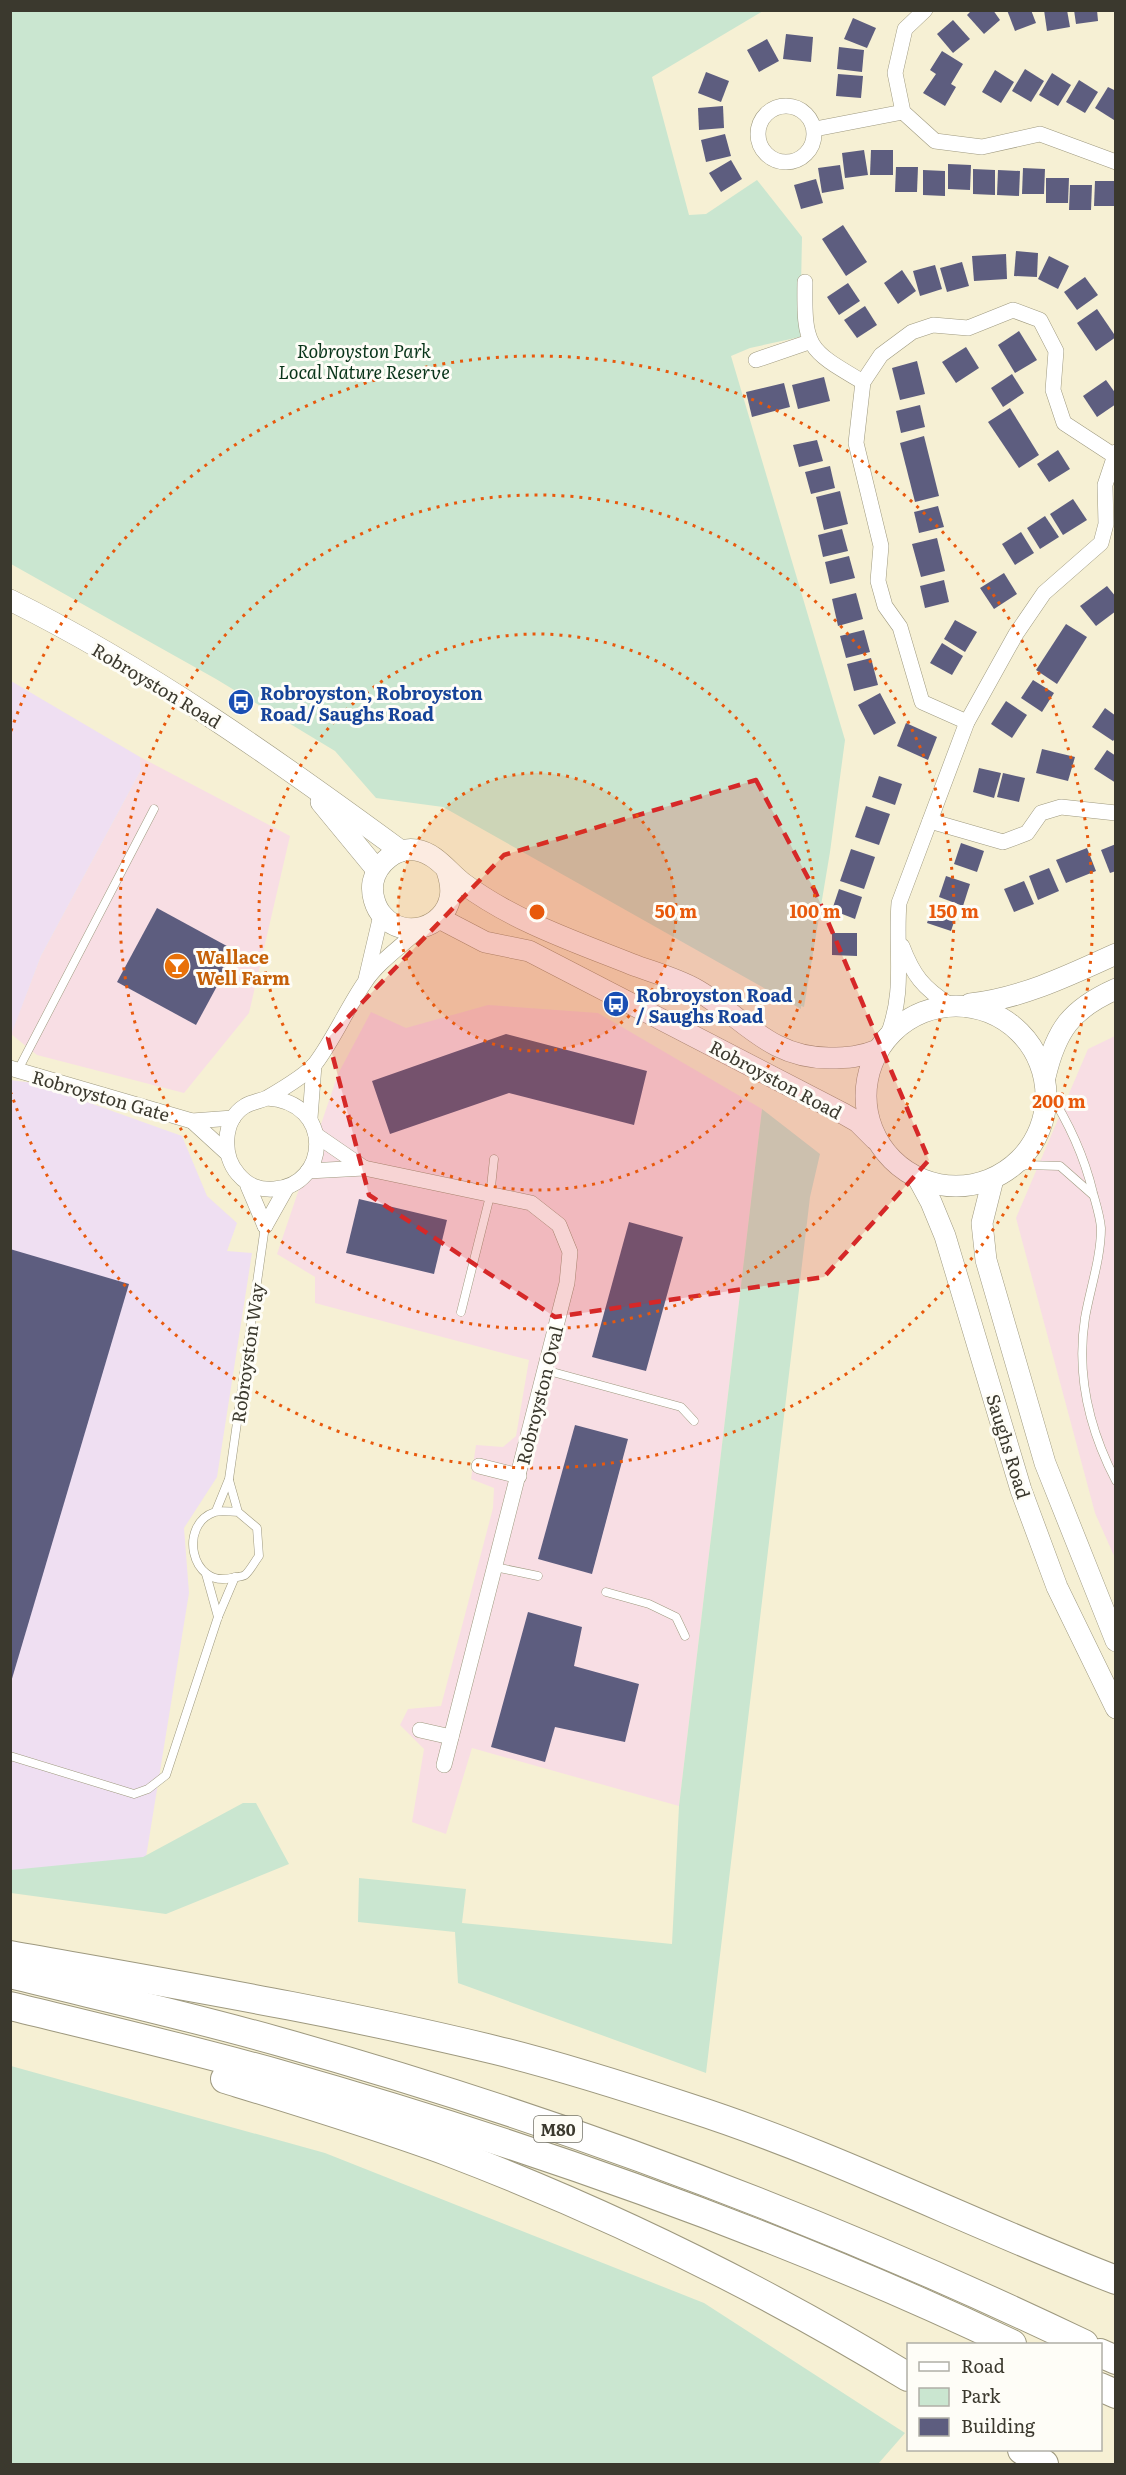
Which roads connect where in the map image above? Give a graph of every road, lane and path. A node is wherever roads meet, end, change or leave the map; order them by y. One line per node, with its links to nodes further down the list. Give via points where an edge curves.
1 (925, 10): 2 (street, via 905,29 896,73)
2 (903, 112): 3 (street); 4 (street, via 935,141 982,147 1040,134)
3 (814, 129)
4 (1116, 162)
5 (805, 282): 6 (street)
6 (809, 342): 7 (street); 8 (street, via 827,361)
7 (756, 360)
8 (863, 382): 9 (street, via 881,355 912,332 933,325 968,328 1013,310 1040,320 1056,351 1053,390 1064,423); 11 (street, via 856,443 881,546 878,581 885,606 900,627 922,702)
9 (1114, 454): 11 (street, via 1106,485 1106,524 1101,543 1044,593 1016,634)
10 (10, 600): 12 (main road, Robroyston Road, via 200,710)
11 (967, 722): 15 (street)
12 (299, 776): 16 (main road, Robroyston Road); 17 (main road, Robroyston Road)
13 (154, 809): 28 (lane)
14 (1116, 813): 15 (street, via 1060,807 1041,813 1027,833 1003,842)
15 (930, 821): 21 (street, via 899,903)
16 (402, 851): 17 (main road, via 386,859); 18 (main road, Robroyston Road, via 431,855)
17 (377, 870): 19 (main road, via 373,897)
18 (447, 871): 20 (main road, via 451,897 446,910); 26 (main road, Robroyston Road, via 490,903 539,927 694,989 778,1048 800,1056 852,1058)
19 (381, 915): 20 (main road, Robroyston Road, via 391,924 407,929); 23 (street)
20 (430, 923): 23 (street); 35 (main road, Robroyston Road, via 485,942 529,951 844,1114 858,1122)
21 (897, 932): 25 (street, via 911,970 921,983); 26 (street, via 896,1017)
22 (1116, 954): 25 (main road, via 1027,992)
23 (366, 979): 27 (street)
24 (1116, 989): 29 (main road, via 1072,1015 1051,1050)
25 (956, 1005): 26 (main road, via 920,1012 897,1026); 29 (main road, via 982,1008 1003,1018 1032,1046)
26 (882, 1044): 35 (main road, via 867,1078 866,1104)
27 (314, 1065): 30 (street); 32 (street)
28 (14, 1069): 33 (street, Robroyston Gate)
29 (1046, 1083): 40 (main road, via 1044,1118 1031,1147); 44 (lane, via 1088,1168)
30 (267, 1098): 31 (street, via 244,1107); 32 (street, via 292,1102)
31 (233, 1118): 33 (street); 36 (street, via 226,1138)
32 (310, 1118): 34 (street)
33 (192, 1121): 36 (street)
34 (316, 1135): 38 (street); 39 (street, via 316,1153)
35 (879, 1144): 41 (main road, via 898,1166)
36 (227, 1153): 42 (street)
37 (494, 1159): 45 (lane)
38 (364, 1168): 39 (street); 45 (street, Robroyston Oval)
39 (308, 1171): 43 (street)
40 (999, 1176): 41 (main road, via 964,1186 940,1185); 44 (lane, via 1026,1165 1060,1166); 63 (main road, Saughs Road, via 982,1223 986,1260 1045,1463)
41 (918, 1178): 64 (main road, Saughs Road, via 945,1236 1022,1490 1057,1587)
42 (248, 1186): 43 (street); 46 (street)
43 (287, 1186): 46 (street)
44 (1093, 1195): 53 (lane, via 1100,1218 1100,1241 1082,1341 1084,1387 1096,1433)
45 (490, 1196): 47 (lane); 48 (street, Robroyston Oval, via 531,1203 559,1225 570,1252 567,1283)
46 (265, 1227): 52 (lane, Robroyston Way)
47 (461, 1312)
48 (545, 1370): 49 (lane, via 681,1407); 51 (street, Robroyston Oval)
49 (694, 1421)
50 (479, 1466): 51 (street)
51 (519, 1476): 56 (street, Robroyston Oval)
52 (229, 1479): 54 (lane, Robroyston Way); 55 (lane, Robroyston Way)
53 (1116, 1481)
54 (216, 1511): 55 (lane); 57 (lane, Robroyston Way, via 193,1532 194,1561)
55 (238, 1512): 59 (lane, Robroyston Way, via 257,1528 259,1556 245,1575)
56 (495, 1567): 58 (lane); 66 (street, Robroyston Oval)
57 (206, 1574): 59 (lane, via 223,1580); 61 (lane, Robroyston Way)
58 (538, 1576)
59 (235, 1577): 61 (lane)
60 (606, 1592): 62 (lane, via 649,1604 676,1617)
61 (218, 1617): 67 (lane, via 166,1775 148,1789 134,1794)
62 (685, 1636)
63 (1116, 1641)
64 (1116, 1708)
65 (420, 1730): 66 (street)
66 (451, 1737): 68 (street, Robroyston Oval)
67 (10, 1756)
68 (444, 1765)
69 (10, 1955): 73 (highway, via 375,2022 616,2084 784,2141)
70 (10, 1974): 75 (highway, M80, via 278,2041 576,2135 802,2219)
71 (10, 2006): 74 (highway, M80, via 277,2073 483,2136 733,2225)
72 (10, 2014): 78 (highway, via 327,2110 503,2174 685,2254)
73 (1116, 2280)
74 (1010, 2343)
75 (1082, 2343)
76 (1102, 2353): 77 (highway)
77 (1116, 2360)
78 (907, 2376)
79 (1102, 2387): 80 (highway)
80 (1116, 2394)
81 (1024, 2451): 82 (highway)
82 (1044, 2464)

